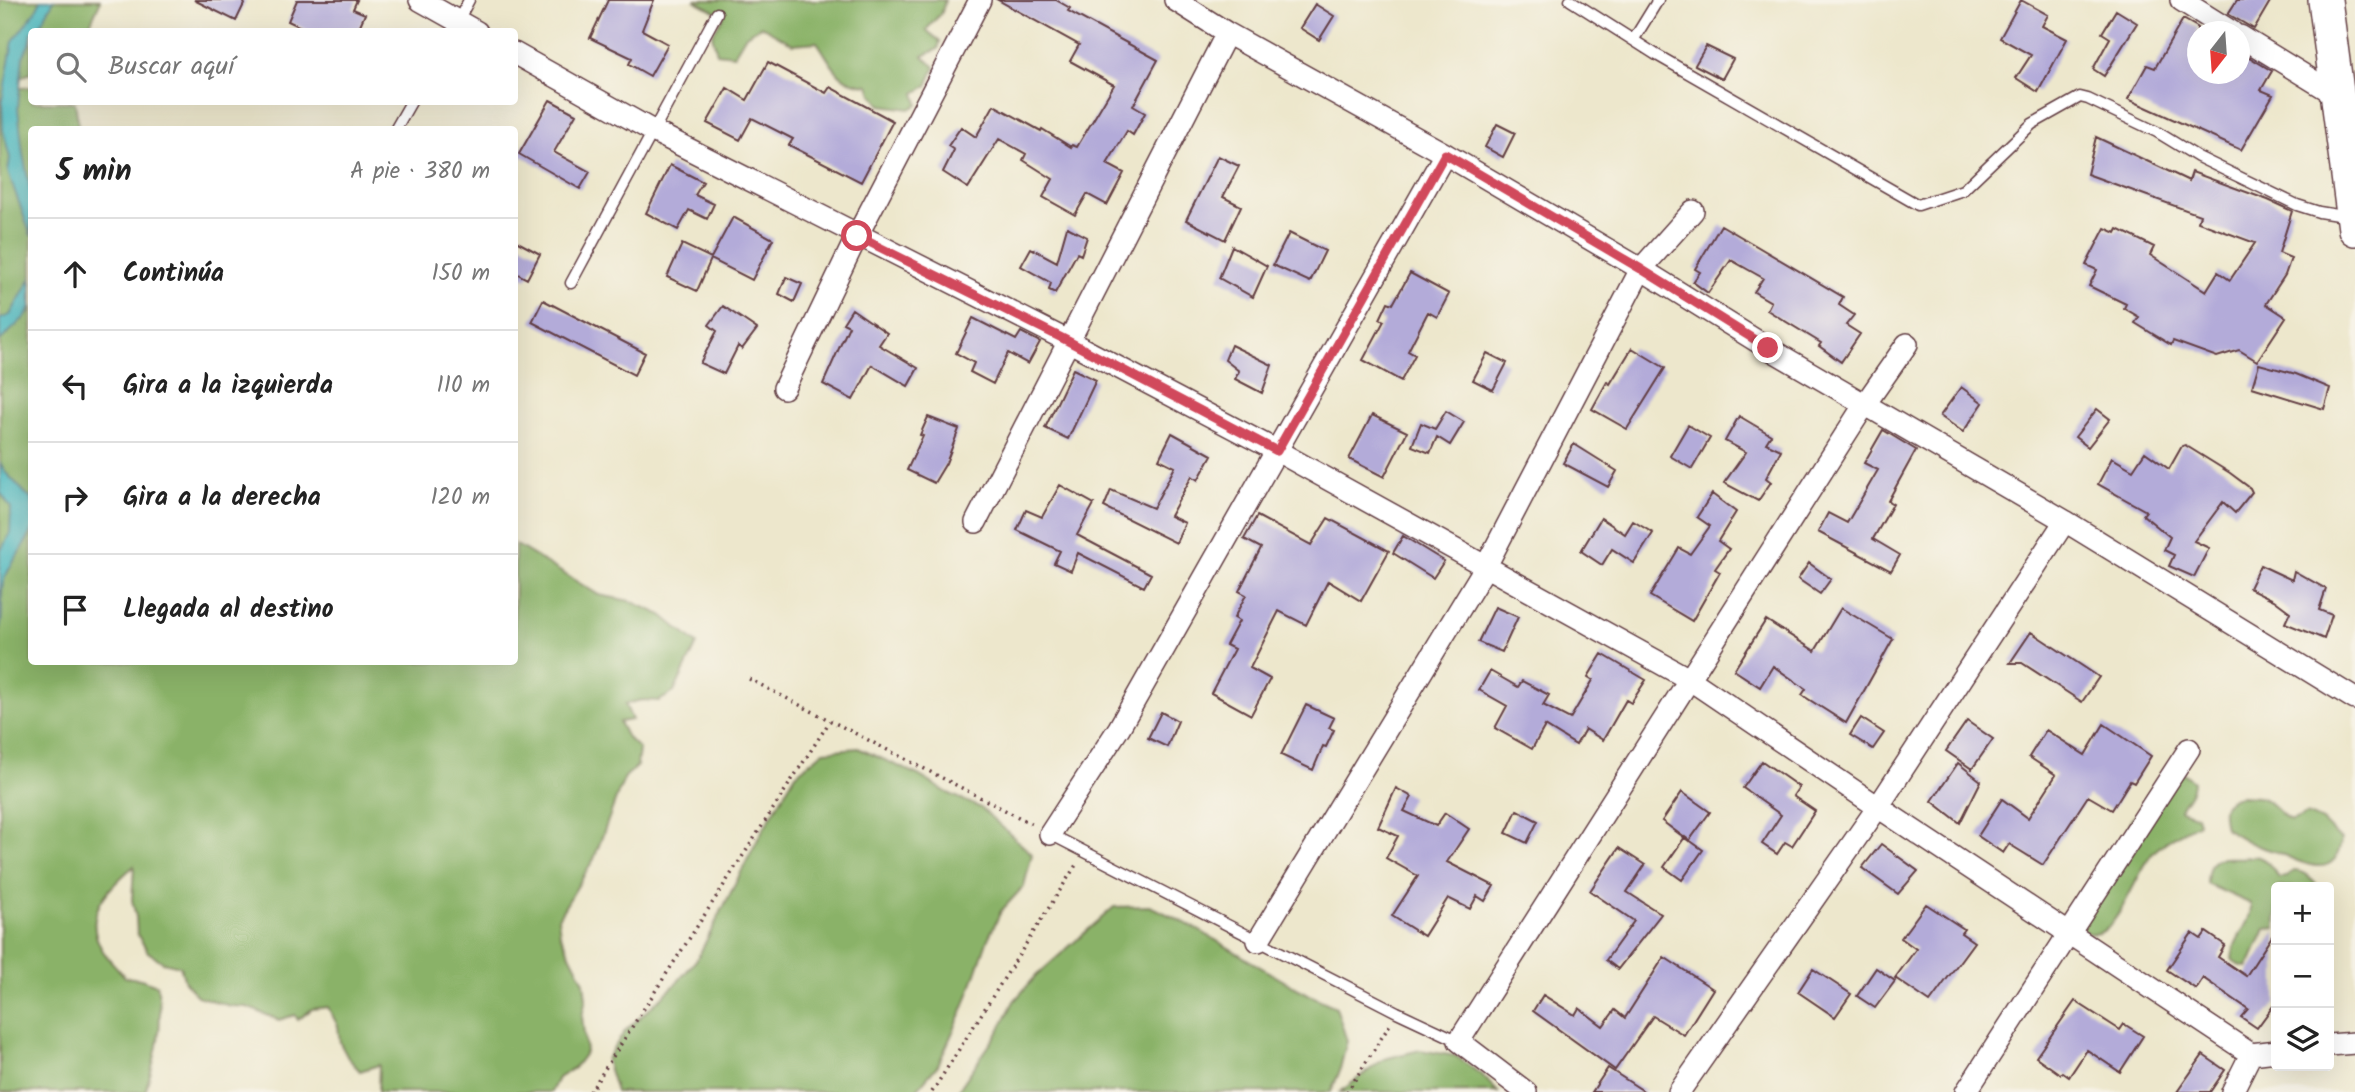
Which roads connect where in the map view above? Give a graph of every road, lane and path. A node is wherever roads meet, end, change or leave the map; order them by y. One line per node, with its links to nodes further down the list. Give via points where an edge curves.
1 (421, 0): 11 (street)
2 (469, 0): 11 (lane)
3 (980, 0): 23 (street)
4 (1175, 0): 12 (street)
5 (1570, 0): 13 (lane)
6 (1658, 0): 13 (lane)
7 (2181, 0): 10 (street)
8 (2325, 0): 16 (main road)
9 (717, 13): 19 (lane)
10 (2214, 21)
11 (455, 26)
12 (1227, 33): 20 (street); 26 (street)
13 (1634, 39): 22 (lane, via 1918,205 1962,190 2032,124 2080,97 2297,205)
14 (2250, 43): 16 (street)
15 (518, 55): 19 (street)
16 (2338, 96): 22 (main road)
17 (409, 105): 18 (lane)
18 (397, 126)
19 (653, 131): 23 (street); 25 (lane)
20 (1445, 154): 24 (street); 30 (street)
21 (1693, 211): 24 (street)
22 (2354, 223)
23 (857, 236): 26 (street); 28 (street)
24 (1641, 269): 29 (street); 33 (street)
25 (572, 283)
26 (1068, 341): 30 (street); 32 (street)
27 (1907, 344): 29 (street)
28 (784, 388)
29 (1865, 404): 31 (street); 35 (street)
30 (1277, 451): 33 (street); 40 (street, via 1119,728)
31 (2065, 521): 36 (street); 39 (street)
32 (976, 522)
33 (1486, 566): 35 (street); 43 (street)
34 (749, 679): 37 (path)
35 (1689, 679): 39 (street); 45 (street)
36 (2355, 699)
37 (830, 721): 40 (path); 50 (path)
38 (2189, 750): 42 (street)
39 (1878, 807): 42 (street); 54 (street)
40 (1051, 834): 41 (lane)
41 (1085, 852): 43 (lane); 51 (path)
42 (2068, 934): 49 (street); 55 (street)
43 (1258, 941): 44 (lane)
44 (1397, 1012): 45 (lane); 52 (path)
45 (1459, 1041): 53 (street)
46 (2355, 1043): 47 (street)
47 (2334, 1045)
48 (2271, 1052): 49 (street)
49 (2250, 1054): 56 (street)
50 (590, 1092)
51 (932, 1092)
52 (1347, 1092)
53 (1526, 1092)
54 (1679, 1092)
55 (1966, 1092)
56 (2232, 1092)

